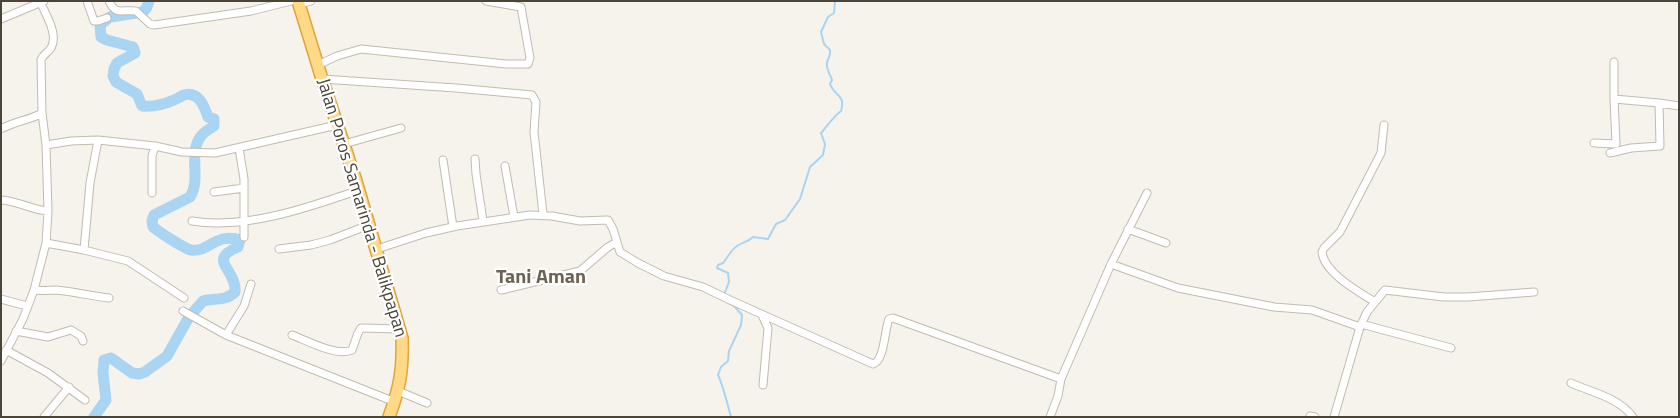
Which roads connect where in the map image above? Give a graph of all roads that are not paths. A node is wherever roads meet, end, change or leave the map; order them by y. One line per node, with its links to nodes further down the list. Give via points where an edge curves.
1 (87, 1): 6 (street, via 94,21)
2 (109, 1): 5 (street, via 116,11 133,10 150,24)
3 (486, 1): 9 (street, via 521,7 530,58 528,64 361,49)
4 (42, 2): 7 (street); 14 (street, via 53,38 51,47 41,60)
5 (300, 2): 9 (highway, Jalan Poros Samarinda - Balikpapan)
6 (107, 18)
7 (1, 19)
8 (1614, 62): 11 (street)
9 (318, 65): 10 (highway, Jalan Poros Samarinda - Balikpapan)
10 (322, 79): 15 (highway, Jalan Poros Samarinda - Balikpapan); 36 (street, via 532,95 536,102 534,132)
11 (1614, 99): 12 (street); 20 (street, via 1616,144)
12 (1659, 102): 13 (street); 25 (street, via 1660,146)
13 (1679, 106)
14 (42, 113): 17 (street); 22 (street)
15 (337, 125): 21 (highway, Jalan Poros Samarinda - Balikpapan); 24 (street)
16 (1384, 125): 59 (street, via 1381,153 1340,232 1322,254 1326,265 1341,280)
17 (4, 128)
18 (400, 128): 21 (street)
19 (98, 140): 22 (street); 23 (street); 50 (street)
20 (1594, 143)
21 (344, 144): 30 (highway, Jalan Poros Samarinda - Balikpapan)
22 (46, 145): 35 (street)
23 (154, 146): 24 (street, via 200,154); 32 (street)
24 (239, 148): 29 (street)
25 (1610, 153)
26 (442, 160): 42 (street)
27 (475, 160): 40 (street)
28 (504, 166): 37 (street)
29 (244, 188): 31 (street); 38 (street)
30 (359, 190): 38 (street, via 317,205); 41 (highway, Jalan Poros Samarinda - Balikpapan)
31 (214, 192)
32 (152, 193)
33 (1147, 193): 43 (street)
34 (1, 200): 35 (street)
35 (48, 211): 46 (street)
36 (542, 214): 37 (street); 45 (street, via 580,222 608,220)
37 (514, 217): 40 (street)
38 (244, 220): 39 (street); 44 (street)
39 (192, 221)
40 (483, 221): 42 (street)
41 (369, 225): 48 (street, via 320,242); 49 (highway, Jalan Poros Samarinda - Balikpapan)
42 (453, 227): 49 (street)
43 (1128, 230): 47 (street); 51 (street)
44 (244, 237)
45 (617, 242): 54 (street, via 580,271); 62 (street, via 620,252 645,267 672,279 703,287)
46 (46, 243): 50 (street); 53 (street)
47 (1166, 243)
48 (279, 249)
49 (377, 249): 64 (highway, Jalan Poros Samarinda - Balikpapan)
50 (84, 250): 57 (street, via 128,261)
51 (1111, 264): 63 (street, via 1178,288 1274,307 1312,310); 73 (street)
52 (251, 284): 66 (street, via 244,306)
53 (34, 290): 56 (street); 60 (street)
54 (501, 290)
55 (1534, 292): 59 (street, via 1468,298 1385,290)
56 (109, 298)
57 (184, 298)
58 (1, 299): 60 (street)
59 (1375, 302): 63 (street)
60 (28, 306): 65 (street)
61 (183, 311): 66 (street)
62 (762, 314): 73 (street, via 874,364 881,356 888,321 893,318); 75 (street, via 768,327)
63 (1361, 326): 71 (street); 85 (street)
64 (400, 329): 67 (street, via 361,328 352,350 347,352); 77 (highway, Jalan Poros Samarinda - Balikpapan, via 403,365)
65 (16, 331): 68 (street, via 48,337 71,330); 70 (street)
66 (226, 335): 77 (street)
67 (292, 335)
68 (83, 341)
69 (1, 342): 70 (street)
70 (8, 347): 72 (street); 76 (street)
71 (1451, 348)
72 (1, 361)
73 (1061, 379): 83 (street)
74 (1571, 383): 86 (street, via 1618,402)
75 (764, 385)
76 (68, 387): 78 (street); 81 (street)
77 (397, 396): 79 (street); 82 (highway, Jalan Poros Samarinda - Balikpapan)
78 (85, 400)
79 (427, 402)
80 (1310, 416): 84 (street)
81 (44, 417)
82 (390, 417)
83 (1050, 417)
84 (1314, 417)
85 (1335, 417)
86 (1633, 417)

